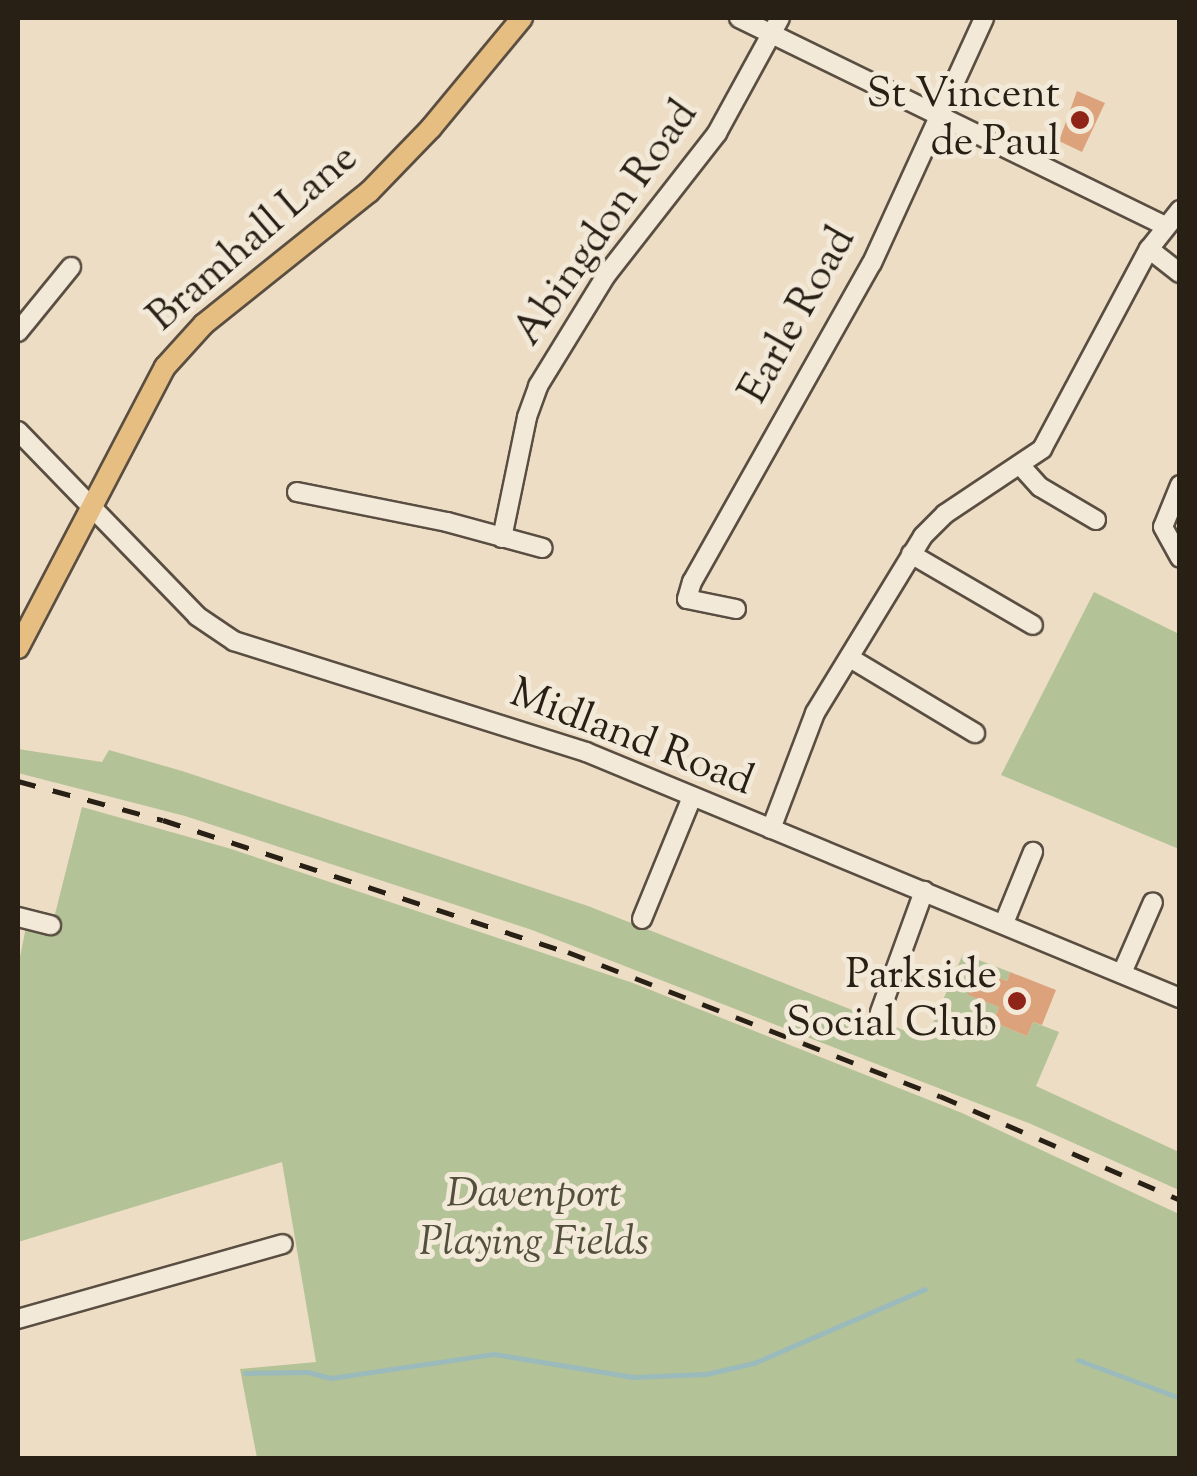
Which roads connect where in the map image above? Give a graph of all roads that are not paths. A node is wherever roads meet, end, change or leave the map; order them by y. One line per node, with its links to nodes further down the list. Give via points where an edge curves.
1 (522, 18): 16 (main road, Bramhall Lane, via 370,192 204,324 165,367)
2 (739, 18): 4 (street)
3 (984, 18): 5 (street, Earle Road)
4 (776, 25): 5 (street); 18 (street, Abingdon Road, via 717,134 606,274 538,386)
5 (941, 114): 7 (street); 22 (street, Earle Road, via 872,262 692,582 688,599)
6 (1180, 210): 7 (street)
7 (1165, 226): 8 (street)
8 (1149, 249): 10 (street); 13 (street, via 1042,449)
9 (71, 267): 11 (street)
10 (1180, 273)
11 (18, 332)
12 (18, 432): 16 (street, Midland Road)
13 (1020, 464): 17 (street, via 1040,487); 20 (street, via 945,514)
14 (1180, 485): 21 (street, via 1163,527)
15 (297, 492): 18 (street)
16 (88, 509): 24 (main road, Bramhall Lane); 27 (street, Midland Road, via 197,616 234,641 586,752)
17 (1096, 520)
18 (502, 538): 19 (street)
19 (543, 548)
20 (912, 554): 23 (street); 25 (street)
21 (1180, 558)
22 (736, 609)
23 (1033, 625)
24 (18, 648)
25 (850, 658): 26 (street); 28 (street, via 815,713)
26 (975, 733)
27 (692, 797): 28 (street, Midland Road); 33 (street)
28 (771, 829): 30 (street, Midland Road)
29 (1033, 852): 34 (street)
30 (924, 891): 34 (street, Midland Road); 38 (street)
31 (1152, 902): 36 (street)
32 (18, 917): 35 (street)
33 (642, 918)
34 (1004, 923): 36 (street, Midland Road)
35 (50, 925)
36 (1122, 973): 37 (street, Midland Road)
37 (1180, 998)
38 (880, 1012)
39 (283, 1244): 40 (street)
40 (18, 1319)

